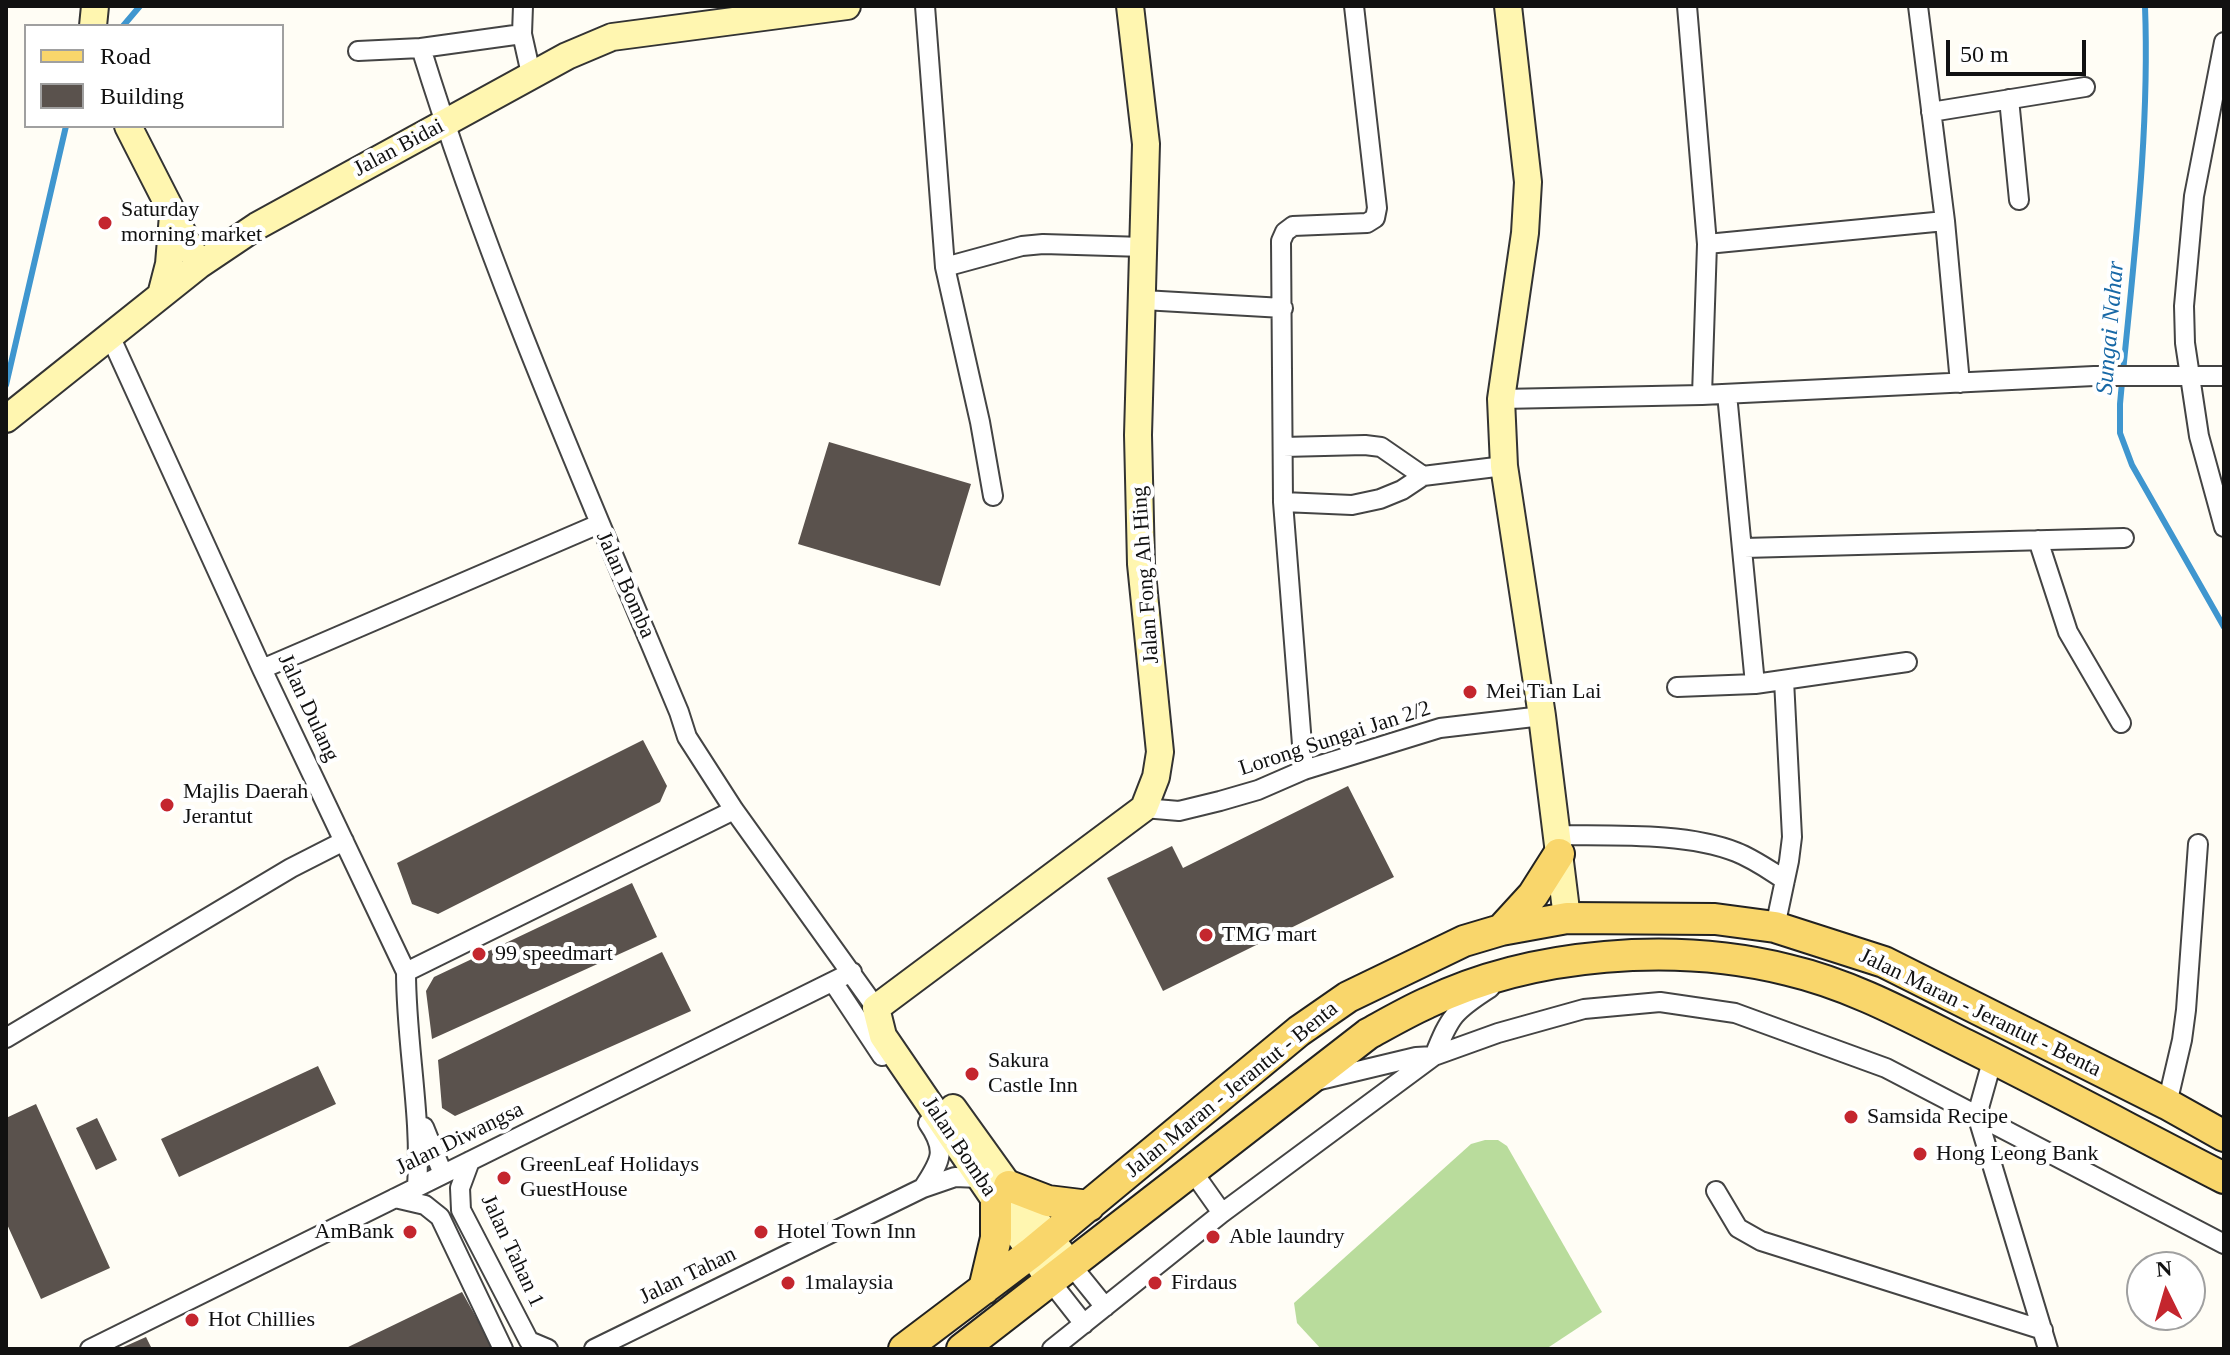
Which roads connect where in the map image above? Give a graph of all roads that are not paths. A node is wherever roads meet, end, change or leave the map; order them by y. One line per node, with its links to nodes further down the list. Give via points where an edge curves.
1 (523, 6): 9 (street)
2 (847, 6): 13 (main road, Jalan Bidai, via 612,37)
3 (925, 6): 27 (street)
4 (1130, 6): 25 (main road, Jalan Fong Ah Hing, via 1146,144)
5 (1354, 6): 30 (street, via 1375,218 1367,223 1304,224 1285,232)
6 (1508, 6): 37 (main road, via 1528,182)
7 (1687, 6): 24 (street)
8 (1918, 6): 16 (street)
9 (522, 34): 11 (street); 13 (street)
10 (2224, 42): 17 (street)
11 (421, 48): 12 (street); 18 (street, Jalan Bomba)
12 (358, 51)
13 (531, 74): 18 (main road, Jalan Bidai)
14 (2085, 87): 15 (street)
15 (2009, 99): 16 (street); 20 (street)
16 (1931, 112): 22 (street)
17 (2217, 123): 33 (street, via 2194,196 2184,306)
18 (444, 124): 23 (main road, Jalan Bidai); 44 (street, Jalan Bomba)
19 (129, 128): 21 (main road)
20 (2019, 200)
21 (175, 219): 23 (main road, via 205,239); 26 (main road); 28 (main road)
22 (1945, 221): 24 (street); 34 (street)
23 (229, 244): 26 (main road, Jalan Bidai)
24 (1707, 244): 36 (street)
25 (1144, 247): 27 (street, via 1022,246); 29 (main road, Jalan Fong Ah Hing)
26 (199, 265): 28 (main road, Jalan Bidai)
27 (945, 267): 42 (street)
28 (161, 295): 31 (main road, Jalan Bidai)
29 (1143, 300): 30 (street); 57 (main road, Jalan Fong Ah Hing, via 1141,564 1160,752)
30 (1283, 308): 39 (street)
31 (111, 338): 38 (main road, Jalan Bidai); 50 (street, Jalan Dulang)
32 (2224, 376): 33 (street)
33 (2189, 378): 34 (street, via 2094,376); 45 (street)
34 (1960, 383): 35 (street)
35 (1727, 394): 36 (street); 48 (street)
36 (1702, 395): 37 (street)
37 (1501, 399): 40 (main road)
38 (6, 419)
39 (1283, 447): 41 (street, via 1381,447); 43 (street)
40 (1504, 466): 41 (street); 54 (main road)
41 (1423, 476): 43 (street, via 1380,499 1352,505)
42 (993, 496)
43 (1283, 502): 56 (street)
44 (599, 524): 50 (street); 58 (street, Jalan Bomba, via 687,737)
45 (2224, 527)
46 (2124, 538): 47 (street)
47 (2038, 540): 48 (street); 55 (street, via 2068,632)
48 (1744, 548): 52 (street)
49 (1907, 662): 51 (street)
50 (262, 669): 59 (street, Jalan Dulang)
51 (1784, 680): 52 (street); 62 (street, via 1792,837)
52 (1755, 684): 53 (street)
53 (1677, 687)
54 (1542, 716): 56 (street, Lorong Sungai Jan 2/2, via 1440,728); 61 (main road)
55 (2121, 723)
56 (1304, 770): 57 (street, Lorong Sungai Jan 2/2, via 1211,804 1179,811)
57 (1144, 808): 71 (main road)
58 (734, 810): 67 (street); 68 (street, Jalan Bomba)
59 (344, 841): 67 (street, Jalan Dulang); 72 (street)
60 (2198, 844): 76 (street, via 2186,1010)
61 (1558, 845): 62 (street, via 1650,837 1712,844); 63 (main road); 65 (main road, via 1533,895)
62 (1785, 880): 64 (street)
63 (1567, 918): 64 (main road, Jalan Maran - Jerantut - Benta, via 1715,919); 65 (main road, Jalan Maran - Jerantut - Benta); 66 (main road, via 1572,935 1586,943 1672,942 1692,948)
64 (1775, 927): 76 (main road, Jalan Maran - Jerantut - Benta, via 1884,962)
65 (1501, 930): 90 (main road, Jalan Maran - Jerantut - Benta, via 1464,941 1348,997 1299,1031)
66 (1698, 957): 69 (main road, Jalan Maran - Jerantut - Benta, via 1575,960); 74 (main road, Jalan Maran - Jerantut - Benta, via 1789,970 1863,993)
67 (406, 972): 77 (street, Jalan Dulang)
68 (852, 972): 70 (street, Jalan Diwangsa); 71 (street, Jalan Bomba)
69 (1514, 973): 73 (street, via 1456,1011); 75 (main road, Jalan Maran - Jerantut - Benta, via 1429,1002 1368,1034)
70 (833, 982): 80 (street, Jalan Diwangsa); 86 (street, via 939,1140 937,1166)
71 (876, 1008): 83 (main road, Jalan Bomba, via 883,1036); 88 (main road, Jalan Bomba, via 897,1026)
72 (6, 1038)
73 (1434, 1056): 75 (street); 78 (street, via 1584,1009 1660,1002 1750,1018 1886,1068); 91 (street)
74 (1993, 1058): 78 (street); 84 (main road, Jalan Maran - Jerantut - Benta)
75 (1298, 1086): 81 (main road, Jalan Maran - Jerantut - Benta)
76 (2167, 1104): 79 (main road, Jalan Maran - Jerantut - Benta)
77 (417, 1109): 82 (street, Jalan Dulang); 85 (street, Jalan Dulang)
78 (1977, 1115): 92 (street); 98 (street)
79 (2224, 1136)
80 (470, 1161): 82 (street, Jalan Diwangsa); 101 (street, Jalan Tahan 1, via 460,1188 461,1210 529,1341)
81 (1193, 1172): 91 (street); 94 (main road, Jalan Maran - Jerantut - Benta)
82 (443, 1174): 85 (street, Jalan Diwangsa)
83 (979, 1178): 86 (street, Jalan Tahan, via 955,1177); 88 (main road, Jalan Bomba)
84 (2224, 1178)
85 (417, 1187): 89 (street, Jalan Diwangsa)
86 (923, 1188): 102 (street, Jalan Tahan)
87 (1716, 1191): 98 (street, via 1738,1228 1761,1241)
88 (1003, 1195): 90 (main road); 93 (main road, Jalan Bomba); 95 (main road)
89 (395, 1198): 99 (street, Jalan Diwangsa); 100 (street, via 425,1205 440,1217)
90 (1089, 1206): 93 (main road, Jalan Maran - Jerantut - Benta)
91 (1222, 1213): 96 (street)
92 (2224, 1244)
93 (1040, 1246): 94 (main road, Jalan Bomba); 95 (main road, Jalan Maran - Jerantut - Benta)
94 (1061, 1274): 96 (street); 97 (street); 104 (main road, Jalan Maran - Jerantut - Benta)
95 (984, 1289): 103 (main road, Jalan Maran - Jerantut - Benta)
96 (1105, 1307): 97 (street)
97 (1084, 1324): 105 (street)
98 (2043, 1330): 106 (street)
99 (90, 1349)
100 (503, 1349)
101 (548, 1349)
102 (594, 1349)
103 (904, 1349)
104 (962, 1349)
105 (1052, 1349)
106 (2048, 1349)

